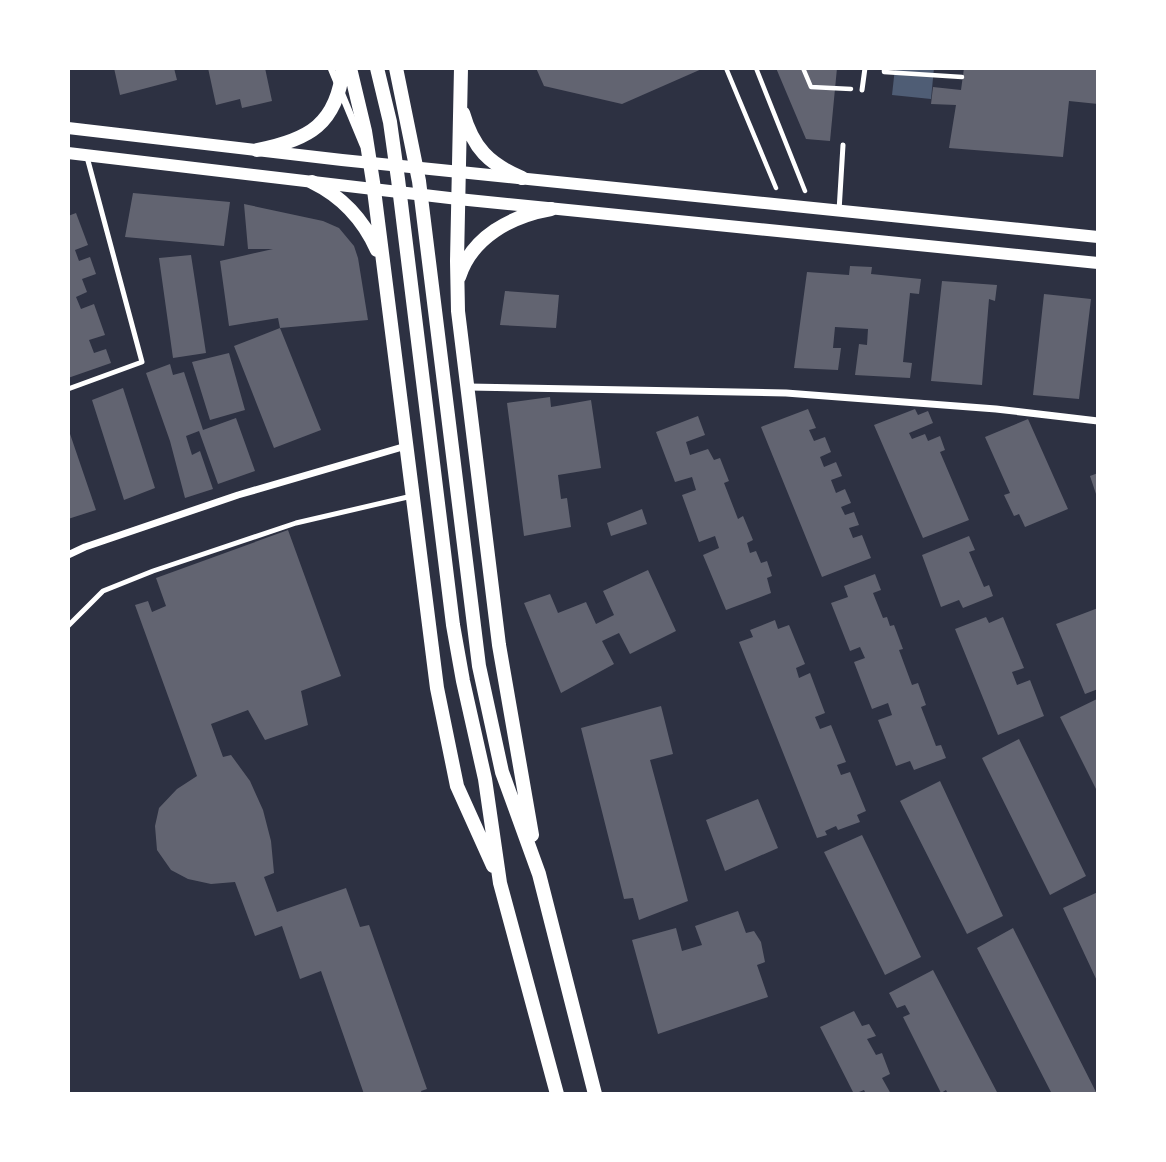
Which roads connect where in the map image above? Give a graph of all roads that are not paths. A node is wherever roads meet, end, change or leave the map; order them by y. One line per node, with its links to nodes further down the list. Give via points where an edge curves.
1 (331, 68): 9 (street)
2 (344, 68): 9 (main road)
3 (350, 68): 16 (main road)
4 (377, 68): 36 (main road, via 398,179 453,625 485,779)
5 (396, 68): 35 (main road, via 419,181 479,666 502,772)
6 (461, 68): 10 (main road)
7 (865, 68): 8 (lane)
8 (862, 90)
9 (339, 92): 13 (main road, via 326,120 314,130 296,141); 16 (street)
10 (460, 95): 17 (main road); 18 (main road, via 464,116 483,155)
11 (68, 128): 13 (street)
12 (844, 145): 23 (lane)
13 (257, 150): 16 (street)
14 (68, 153): 15 (street)
15 (86, 155): 19 (street); 29 (lane, via 142,362)
16 (370, 163): 17 (street); 20 (main road)
17 (459, 172): 18 (street); 21 (main road)
18 (522, 178): 23 (street)
19 (312, 182): 20 (street); 25 (main road, via 354,212)
20 (374, 189): 21 (street); 25 (main road)
21 (458, 200): 22 (street); 27 (main road)
22 (551, 209): 26 (street); 27 (main road, via 528,213 491,233 473,248)
23 (839, 211): 24 (street)
24 (1098, 237)
25 (382, 261): 31 (main road)
26 (1098, 263)
27 (457, 285): 28 (main road)
28 (468, 387): 30 (street, via 786,393 996,408); 35 (main road, via 499,646)
29 (68, 389)
30 (1098, 421)
31 (406, 446): 32 (main road); 33 (street, via 238,495)
32 (412, 496): 34 (lane, via 296,523 153,572 103,591); 36 (main road, via 435,675 457,786)
33 (68, 555)
34 (68, 626)
35 (538, 874): 38 (main road)
36 (500, 883): 37 (main road)
37 (557, 1094)
38 (595, 1094)

